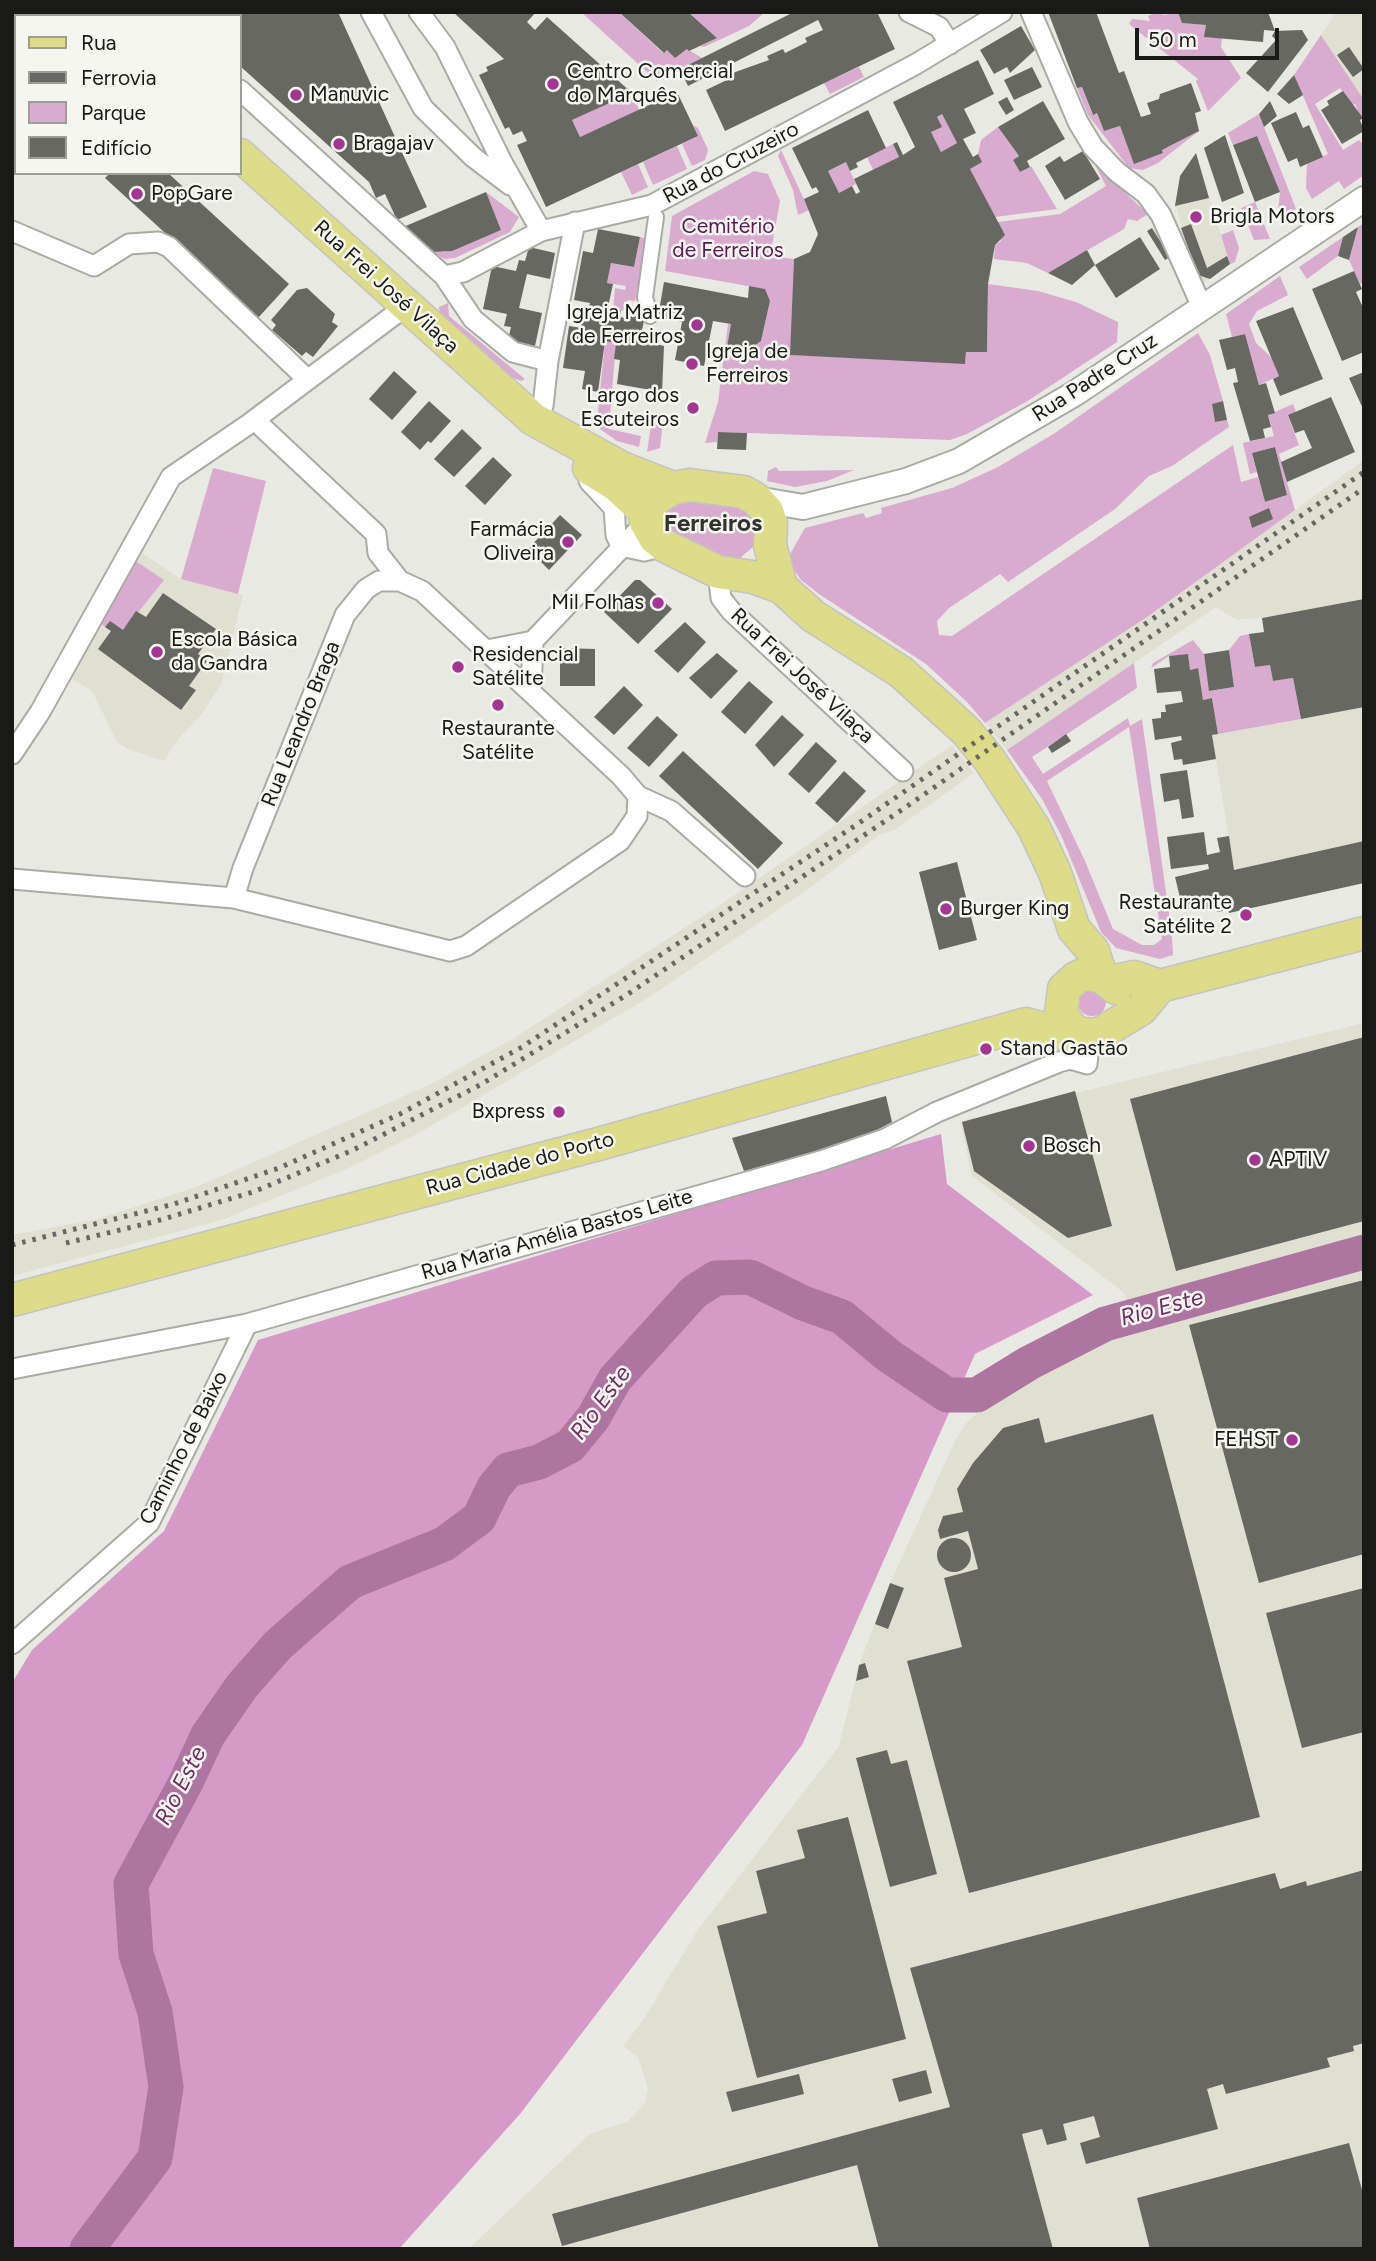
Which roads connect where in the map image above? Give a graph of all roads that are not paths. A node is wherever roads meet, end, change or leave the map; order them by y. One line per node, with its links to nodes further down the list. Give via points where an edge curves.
1 (371, 12): 9 (street, via 423,108 473,157)
2 (419, 12): 9 (street, via 445,47)
3 (909, 12): 6 (street, via 939,27)
4 (1002, 12): 6 (street, Rua do Cruzeiro)
5 (1031, 12): 17 (street, via 1093,148 1146,194 1161,215)
6 (950, 44): 12 (street, Rua do Cruzeiro, via 652,205)
7 (242, 92): 15 (street)
8 (242, 157): 16 (main road, Rua Frei José Vilaça)
9 (519, 192): 13 (street)
10 (1364, 199): 17 (street, Rua Padre Cruz)
11 (656, 217): 18 (street, via 645,297)
12 (575, 222): 13 (street, Rua do Cruzeiro); 19 (street)
13 (541, 231): 15 (street, Rua do Cruzeiro, via 463,272)
14 (12, 232): 20 (street, via 94,266 129,244 158,242 169,247)
15 (444, 276): 19 (street, via 473,319 497,340 524,356)
16 (406, 306): 20 (street); 21 (main road, Rua Frei José Vilaça)
17 (1202, 307): 26 (street, Rua Padre Cruz, via 1074,394 960,461 905,481)
18 (650, 316)
19 (548, 361): 21 (street, via 543,406)
20 (307, 379): 36 (street, via 171,477)
21 (533, 419): 23 (main road, Rua Frei José Vilaça, via 540,434); 24 (main road, Rua Frei José Vilaça, via 622,468)
22 (262, 427): 31 (street, via 376,534 378,553)
23 (576, 465): 27 (main road, Rua Frei José Vilaça, via 615,484); 29 (street, via 614,508)
24 (673, 488): 25 (main road, Rua Frei José Vilaça, via 720,488); 27 (main road, via 653,500)
25 (756, 499): 26 (street, Rua Padre Cruz); 28 (main road, via 766,510)
26 (803, 507): 28 (street, Rua Padre Cruz)
27 (653, 528): 29 (street); 29 (street, via 644,551); 30 (main road, Rua Frei José Vilaça)
28 (771, 541): 30 (main road, Rua Frei José Vilaça, via 753,568); 32 (main road)
29 (621, 546): 33 (street)
30 (729, 573): 32 (main road, Rua Frei José Vilaça); 37 (street, Rua Frei José Vilaça, via 721,598 731,611)
31 (400, 581): 34 (street, via 422,591); 41 (street, Rua Leandro Braga, via 379,581 366,589 345,615)
32 (781, 587): 42 (main road, Rua Frei José Vilaça, via 813,616 901,672 966,731 1009,786 1034,828)
33 (533, 641): 34 (street); 35 (street)
34 (487, 650): 35 (street)
35 (531, 691): 38 (street)
36 (12, 754)
37 (903, 771)
38 (638, 796): 39 (street, via 671,811); 41 (street, via 638,816 620,841 459,949 429,948)
39 (745, 876)
40 (12, 878): 41 (street)
41 (234, 898)
42 (1074, 929): 44 (main road, Rua Frei José Vilaça, via 1093,951); 46 (main road, via 1063,965)
43 (1364, 933): 45 (main road, Rua Cidade do Porto)
44 (1106, 979): 45 (main road, Rua Cidade do Porto, via 1134,977); 46 (main road, Rua Cidade do Porto, via 1085,974); 48 (main road, via 1122,1002)
45 (1160, 986): 48 (main road, via 1141,1009)
46 (1065, 990): 47 (main road, Rua Cidade do Porto, via 1045,1002); 48 (main road, via 1061,1014 1066,1023)
47 (1026, 1024): 48 (main road, Rua Cidade do Porto); 49 (main road, Rua Cidade do Porto, via 589,1147)
48 (1093, 1040): 50 (street, Rua Maria Amélia Bastos Leite, via 1070,1059 937,1112 885,1139 821,1161)
49 (12, 1300)
50 (247, 1324): 51 (street, Rua Maria Amélia Bastos Leite); 52 (street, Caminho de Baixo, via 149,1523)
51 (12, 1369)
52 (12, 1644)

